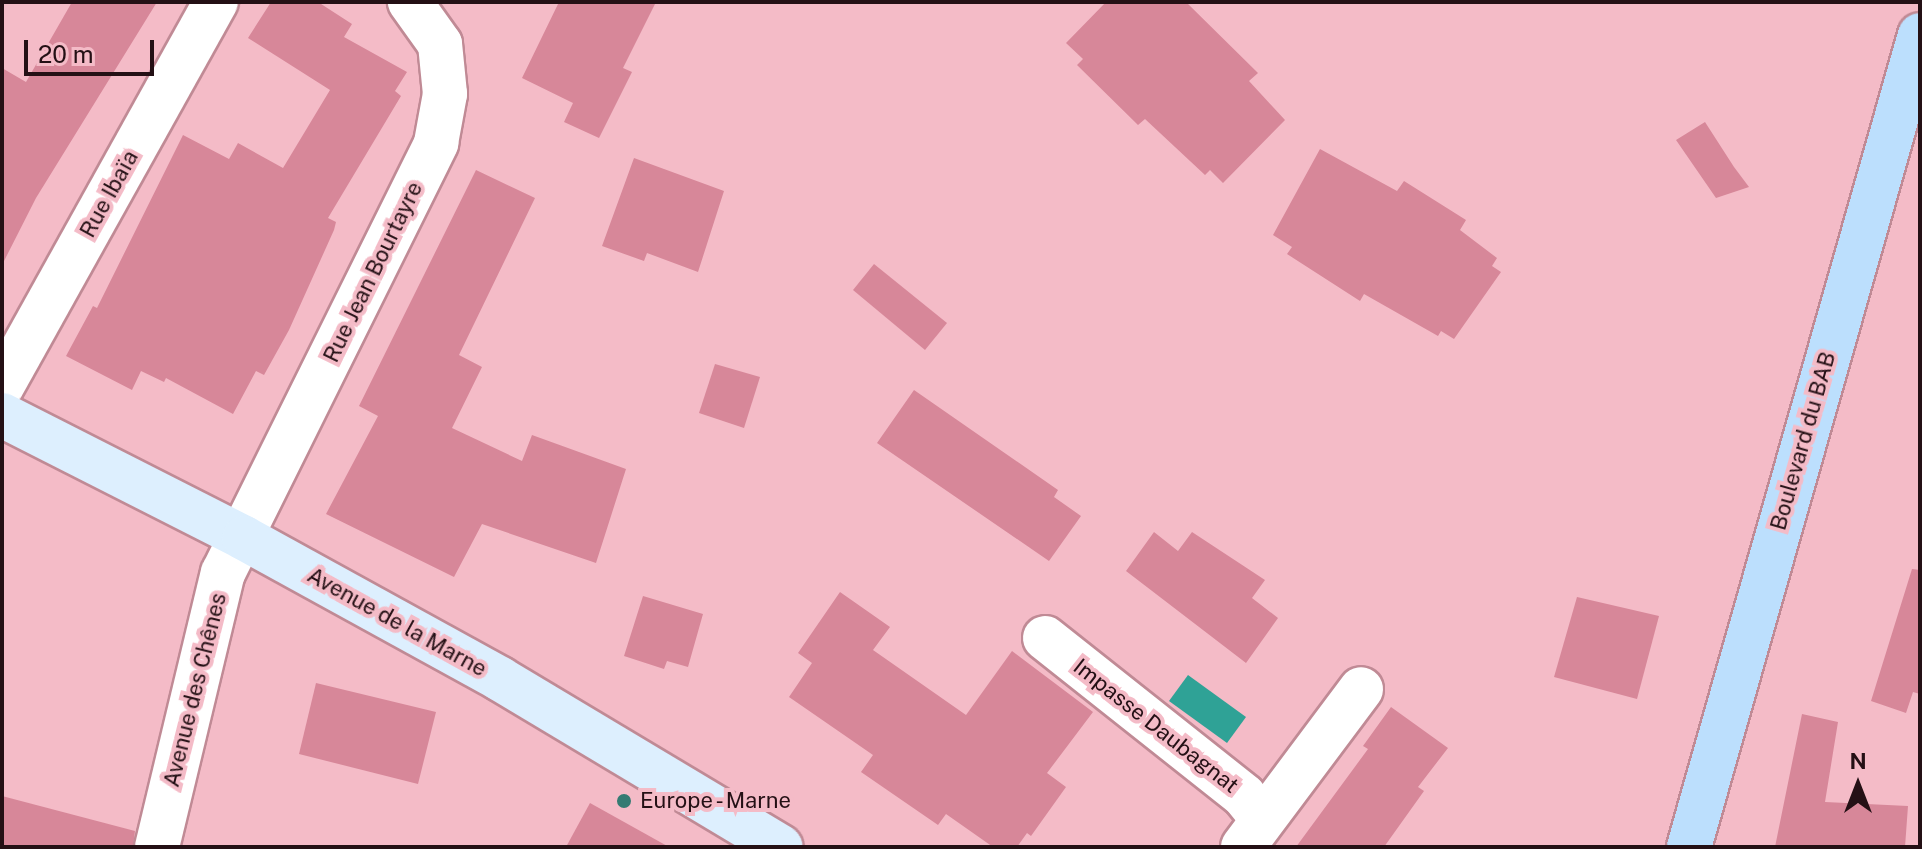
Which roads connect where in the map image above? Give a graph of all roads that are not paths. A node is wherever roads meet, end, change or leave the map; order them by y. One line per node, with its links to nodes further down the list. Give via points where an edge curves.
1 (216, 2): 4 (street, Rue Ibaïa)
2 (410, 2): 6 (street, Rue Jean Bourtayre, via 440,44 445,94 436,143)
3 (1920, 35): 12 (main road, Boulevard du BAB)
4 (2, 386)
5 (2, 415): 6 (main road, Avenue de la Marne)
6 (244, 538): 10 (street, Avenue des Chênes, via 223,573); 11 (main road, Avenue de la Marne, via 500,679)
7 (1045, 638): 9 (street, Impasse Daubagnat, via 1244,796)
8 (1361, 689): 9 (street)
9 (1252, 832)
10 (157, 847)
11 (781, 847)
12 (1689, 847)

